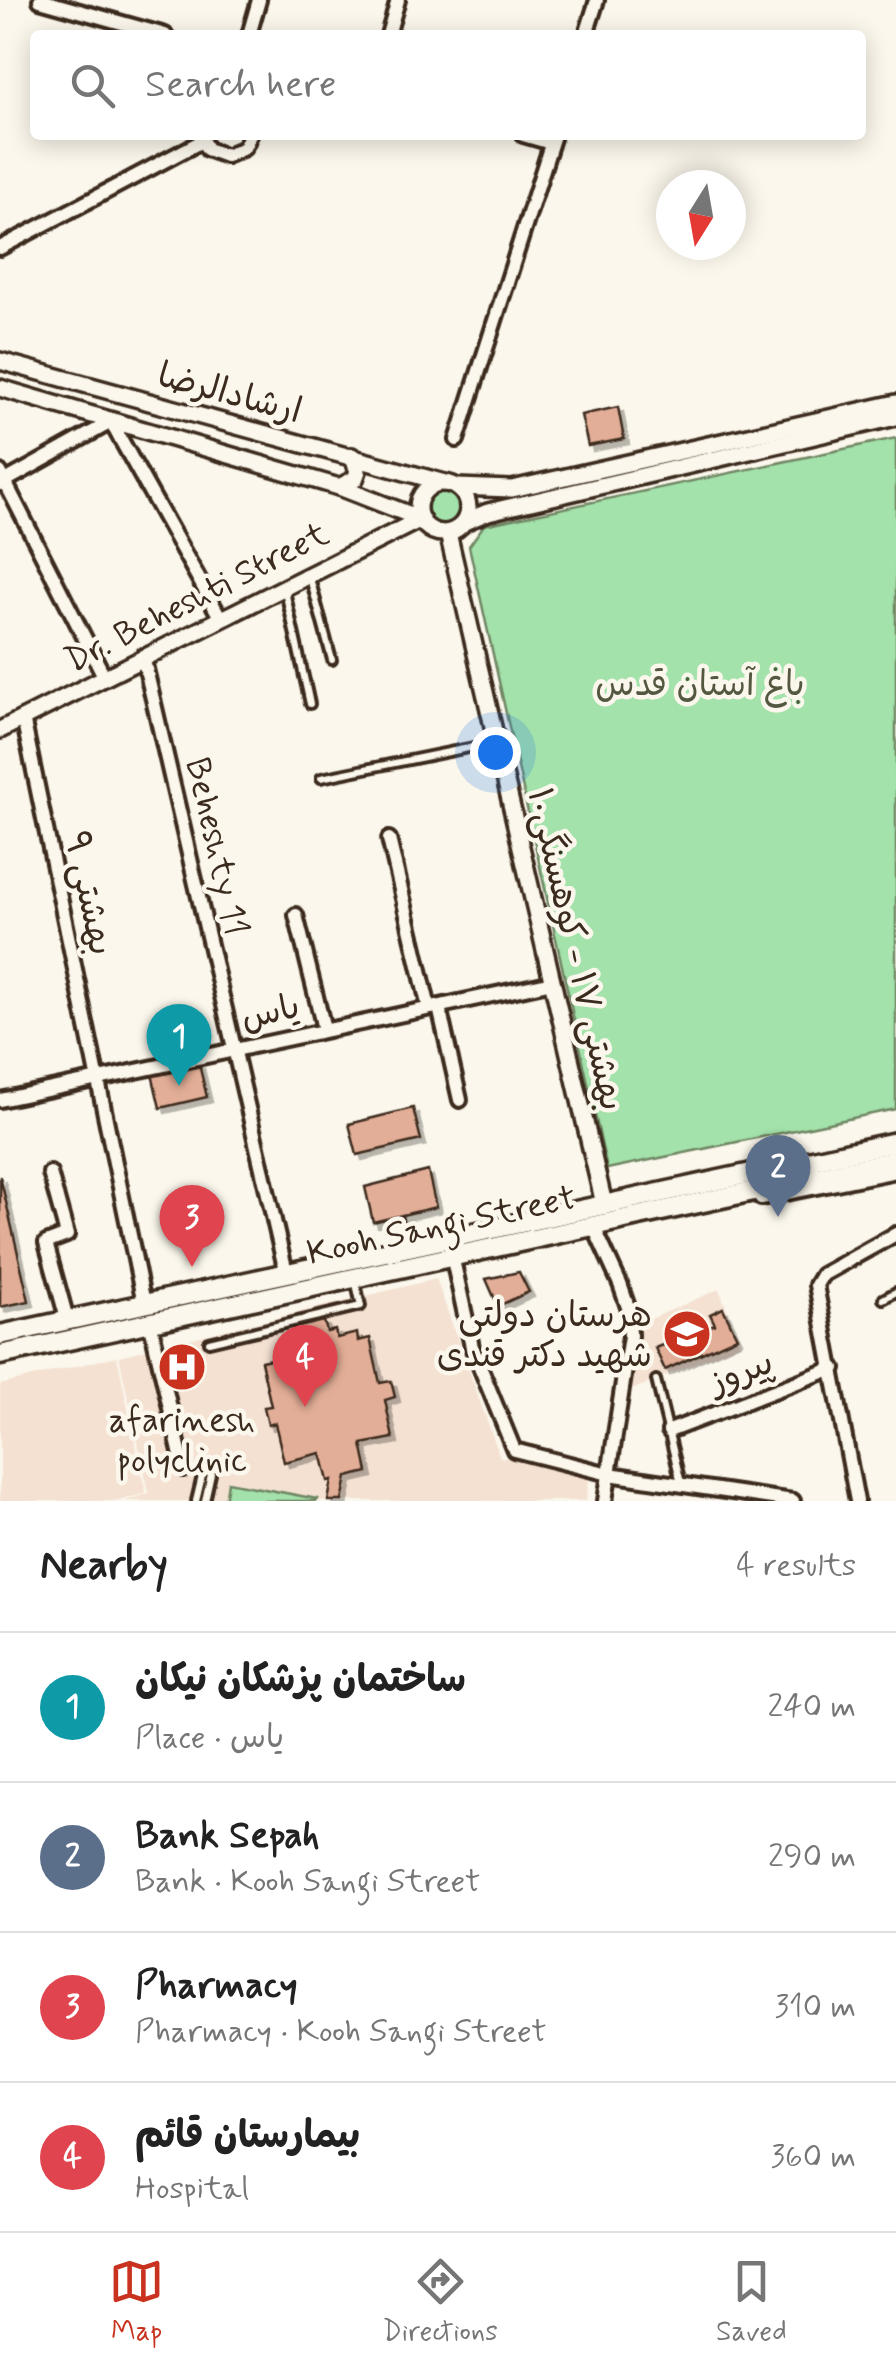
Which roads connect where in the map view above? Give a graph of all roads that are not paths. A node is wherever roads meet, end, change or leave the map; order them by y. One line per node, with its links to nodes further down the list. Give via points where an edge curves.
1 (40, 0): 5 (street)
2 (259, 0): 6 (street)
3 (398, 0): 7 (street)
4 (597, 0): 8 (street)
5 (148, 30)
6 (250, 30)
7 (389, 30)
8 (588, 30)
9 (197, 140): 13 (street)
10 (203, 140): 11 (street, via 226,156)
11 (248, 140)
12 (552, 140): 19 (street)
13 (0, 248)
14 (0, 361): 20 (street, ارشادالرضا)
15 (0, 388): 18 (street)
16 (896, 403): 22 (street, via 512,489)
17 (896, 417): 25 (street)
18 (111, 422): 21 (street); 23 (street); 29 (street)
19 (457, 440)
20 (352, 456): 22 (street, ارشادالرضا); 23 (street, via 358,472)
21 (2, 479): 32 (street)
22 (451, 485): 24 (street, via 422,494); 25 (street, via 468,503)
23 (339, 488): 24 (street)
24 (421, 519): 26 (street, via 436,532); 27 (street, Dr. Beheshti Street)
25 (464, 522): 26 (street)
26 (448, 532): 36 (street, بهشتی ۱۷ - کوهسنگی۱۰)
27 (309, 572): 28 (street, Dr. Beheshti Street); 31 (lane)
28 (283, 585): 29 (street, Dr. Beheshti Street); 33 (lane)
29 (220, 617): 30 (street, Dr. Beheshti Street)
30 (143, 656): 32 (street, Dr. Beheshti Street); 43 (street, Beheshty 11)
31 (332, 660)
32 (104, 676): 34 (street, Dr. Beheshti Street)
33 (310, 704)
34 (23, 718): 35 (street, Dr. Beheshti Street); 44 (street, بهشتی ۹)
35 (0, 730)
36 (499, 742): 37 (lane); 40 (street, بهشتی ۱۷ - کوهسنگی۱۰)
37 (322, 778)
38 (389, 839): 41 (street)
39 (296, 915): 42 (street)
40 (554, 982): 41 (street, یاس); 51 (street, بهشتی ۱۷ - کوهسنگی۱۰)
41 (434, 1007): 42 (street, یاس); 46 (street)
42 (324, 1030): 43 (street, یاس)
43 (234, 1050): 44 (street, یاس); 55 (street, Beheshty 11)
44 (98, 1079): 45 (street, یاس); 59 (street, بهشتی ۹)
45 (0, 1100)
46 (460, 1100)
47 (896, 1142): 51 (main road, Kooh Sangi Street)
48 (896, 1160): 52 (main road, Kooh Sangi Street)
49 (896, 1171): 52 (street)
50 (50, 1173): 60 (street, via 67,1236 46,1243)
51 (604, 1204): 55 (main road, Kooh Sangi Street)
52 (595, 1228): 54 (main road, Kooh Sangi Street); 69 (street, via 629,1310)
53 (896, 1234): 65 (street, via 817,1279)
54 (452, 1255): 56 (main road, Kooh Sangi Street); 69 (street, via 472,1347 509,1443 520,1453)
55 (286, 1272): 59 (main road, Kooh Sangi Street)
56 (354, 1276): 61 (main road, Kooh Sangi Street); 63 (lane, via 361,1306)
57 (896, 1292): 58 (lane)
58 (883, 1299)
59 (144, 1302): 60 (main road, Kooh Sangi Street)
60 (67, 1319): 62 (main road, Kooh Sangi Street)
61 (150, 1322): 64 (main road, Kooh Sangi Street); 68 (street)
62 (0, 1335)
63 (209, 1342)
64 (0, 1355)
65 (834, 1368): 67 (street, پیروز); 76 (street)
66 (656, 1380): 67 (lane)
67 (669, 1431): 70 (lane)
68 (184, 1469)
69 (609, 1474): 70 (street); 74 (street)
70 (681, 1484): 71 (street)
71 (755, 1498): 75 (street)
72 (196, 1501): 73 (lane, via 207,1473)
73 (205, 1501)
74 (605, 1501)
75 (794, 1501)
76 (857, 1501)

